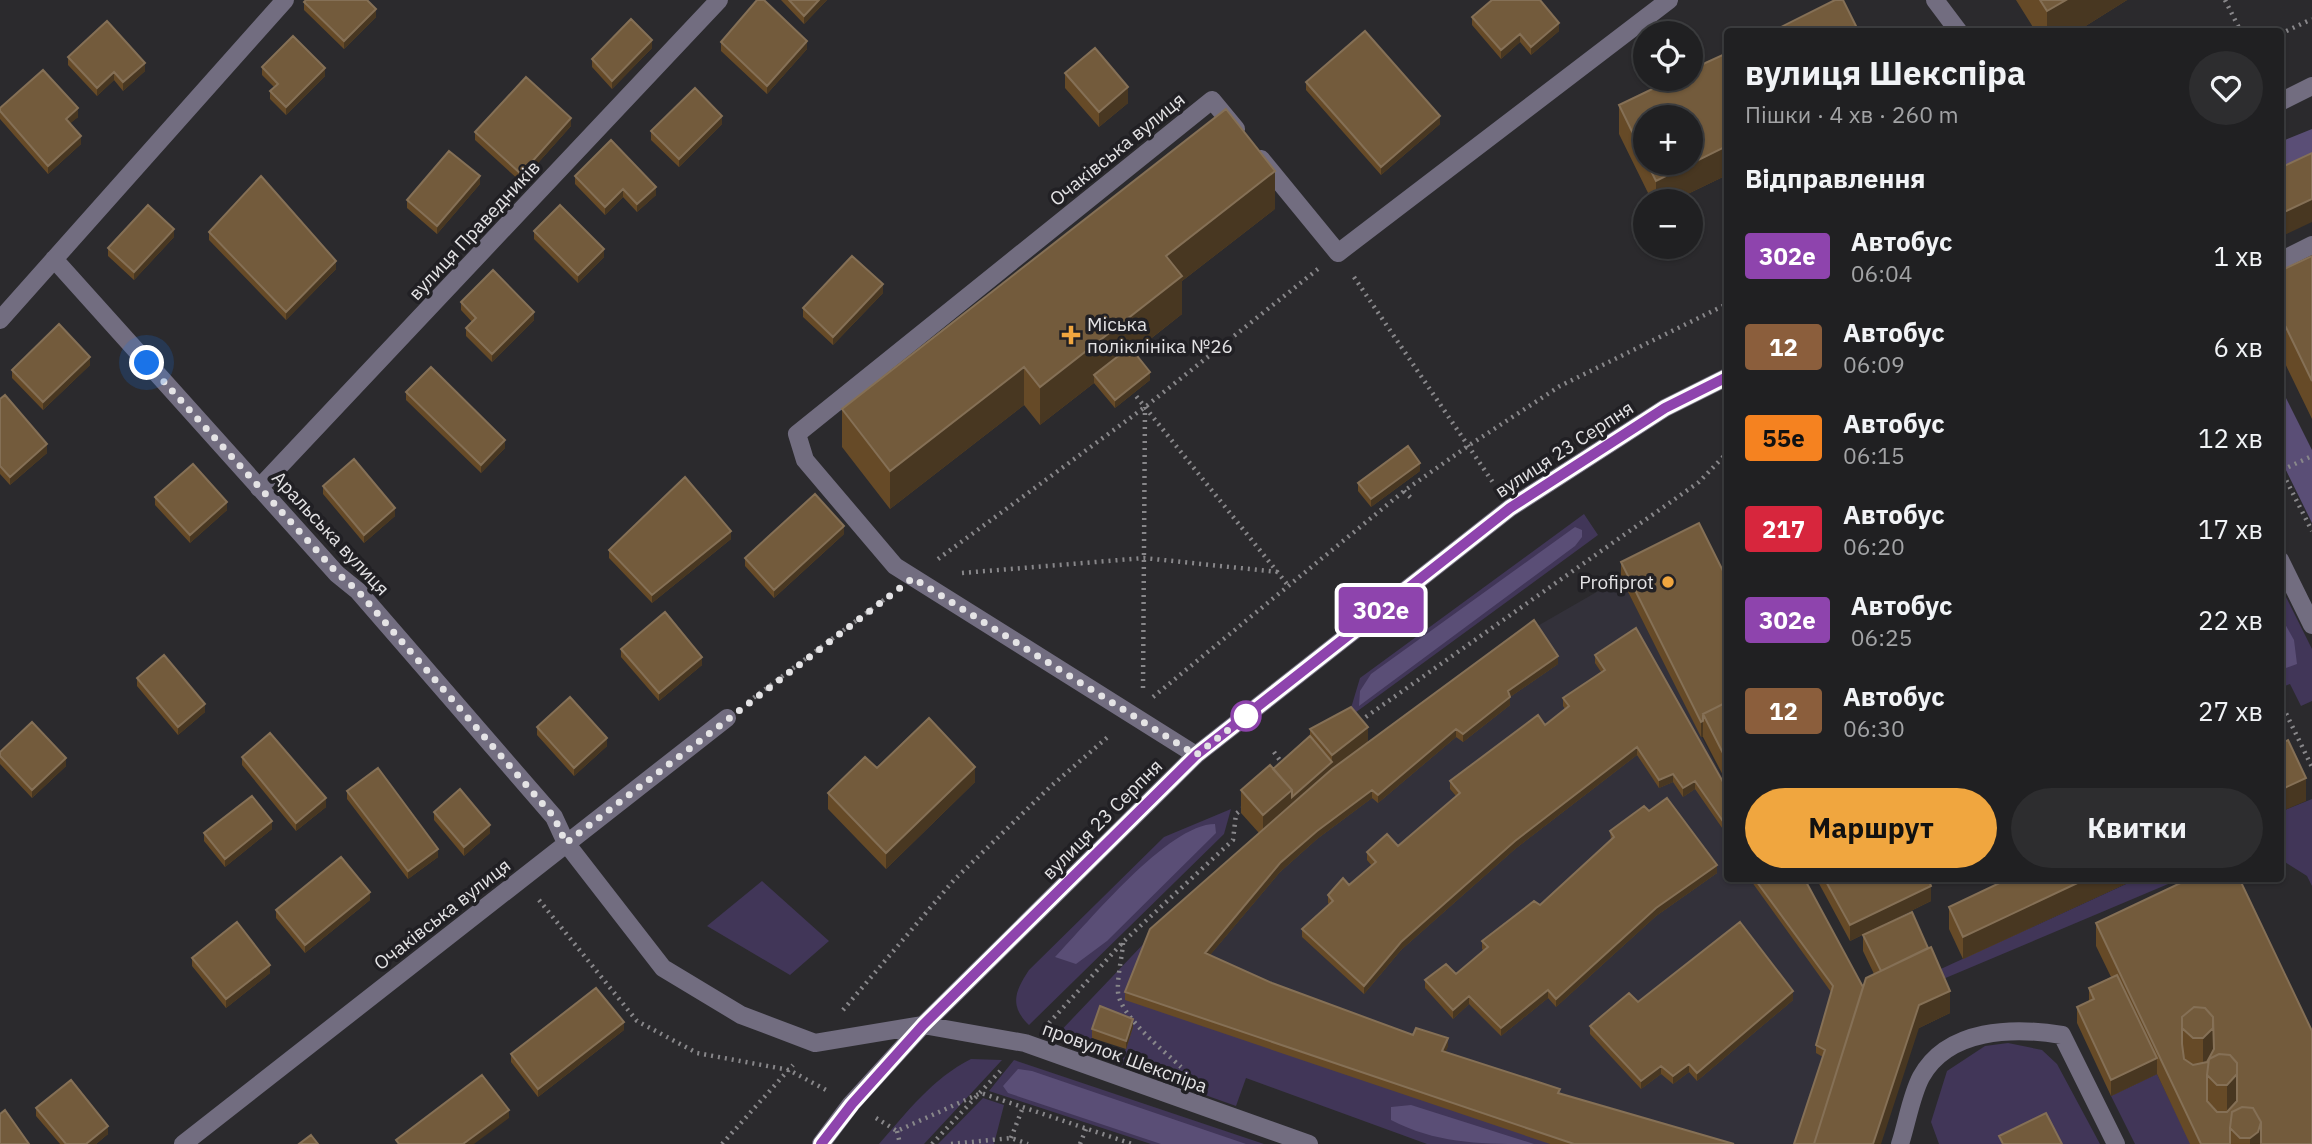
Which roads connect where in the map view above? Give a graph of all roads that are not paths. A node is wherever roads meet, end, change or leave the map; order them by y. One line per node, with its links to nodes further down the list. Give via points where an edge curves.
1 (285, 0): 9 (street)
2 (719, 0): 13 (street, вулиця Праведників)
3 (1669, 0): 17 (street, Очаківська вулиця, via 1338,253 1212,100 797,435 805,460 895,566 1137,711)
4 (1935, 0): 5 (street)
5 (1956, 28)
6 (2312, 86): 7 (street)
7 (2284, 100)
8 (2312, 246): 10 (street)
9 (54, 259): 11 (street); 13 (street, Аральська вулиця)
10 (2284, 259)
11 (0, 320)
12 (1724, 378): 17 (street, вулиця 23 Серпня, via 1665,408 1510,508)
13 (259, 488): 18 (street, Аральська вулиця, via 358,591 554,817)
14 (2284, 568): 15 (street)
15 (2312, 625)
16 (727, 718): 18 (street, Очаківська вулиця)
17 (1196, 755): 19 (street, вулиця 23 Серпня)
18 (566, 843): 20 (street, Аральська вулиця, via 663,968 741,1015); 21 (street, Очаківська вулиця)
19 (923, 1025): 20 (street, провулок Шекспіра); 22 (street, вулиця 23 Серпня); 23 (street, провулок Шекспіра, via 1025,1042)
20 (815, 1043)
21 (183, 1144)
22 (821, 1144)
23 (1309, 1144)
24 (1900, 1144): 25 (street, via 1922,1076 1948,1047 1975,1036 2028,1029 2062,1035)
25 (2116, 1144)

